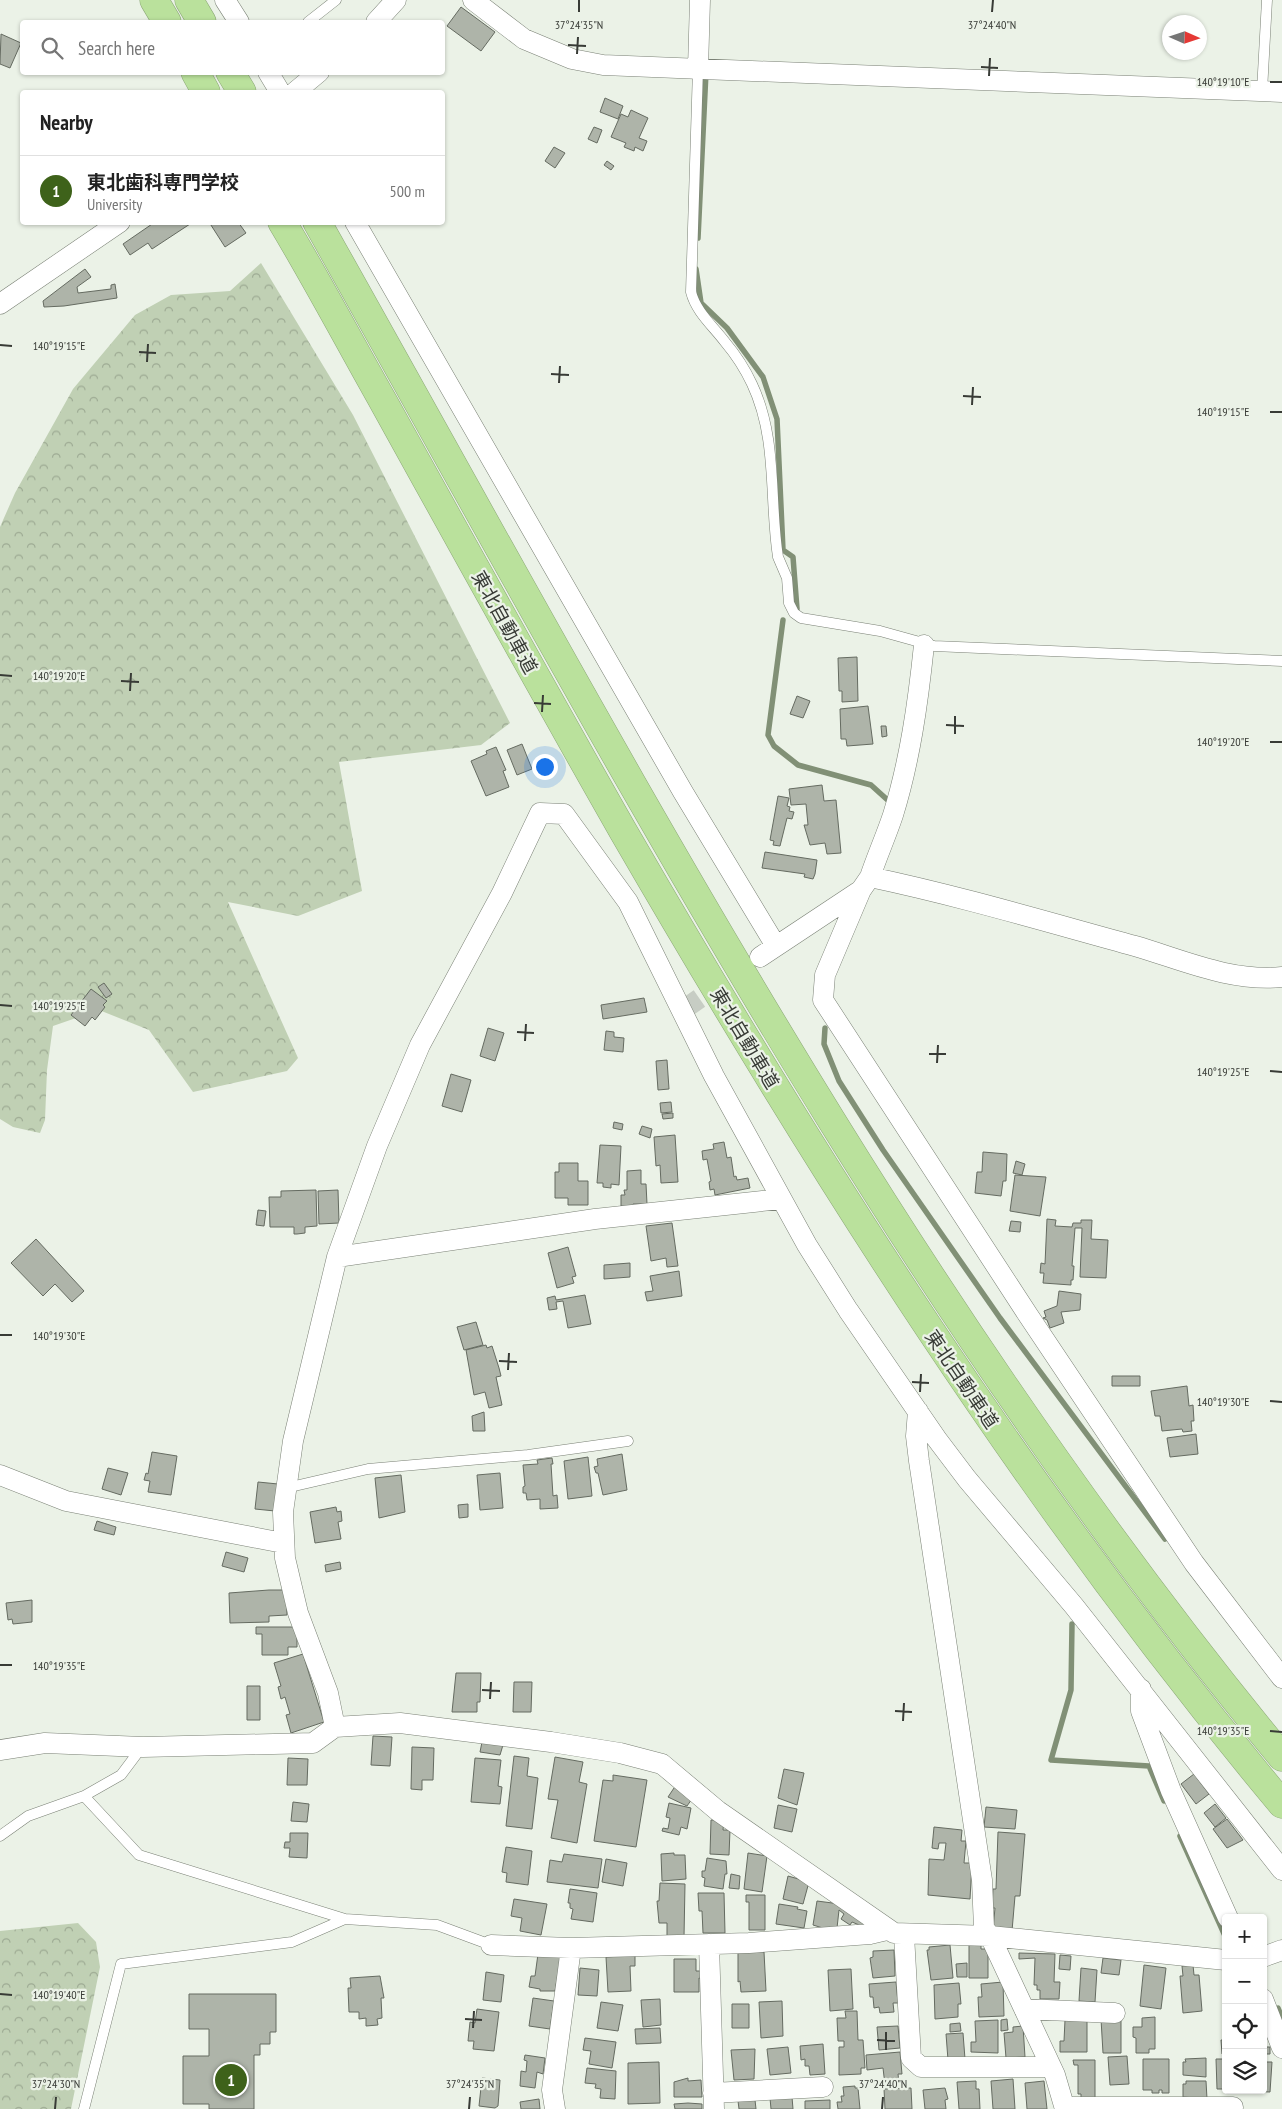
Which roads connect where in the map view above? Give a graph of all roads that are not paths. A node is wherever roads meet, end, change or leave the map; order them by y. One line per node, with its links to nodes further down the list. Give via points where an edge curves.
1 (154, 0): 9 (highway)
2 (189, 0): 10 (highway)
3 (225, 0): 11 (street)
4 (336, 0): 12 (lane)
5 (396, 0): 13 (street)
6 (473, 0): 14 (street, via 524,39 572,59 603,65)
7 (700, 0): 14 (street)
8 (1267, 0): 23 (lane)
9 (166, 20)
10 (201, 20)
11 (237, 20)
12 (311, 20)
13 (378, 20)
14 (705, 70): 23 (street); 29 (lane, via 691,292 696,306 742,365 762,411 772,462 778,552 787,578 789,603 794,613 805,620 880,631)
15 (197, 75): 19 (highway)
16 (232, 75): 20 (highway)
17 (270, 75): 21 (street)
18 (315, 75): 22 (street)
19 (205, 90)
20 (241, 90)
21 (279, 90)
22 (297, 90)
23 (1272, 91)
24 (116, 225): 28 (street)
25 (284, 225): 47 (highway, 東北自動車道, via 623,831 766,1074 886,1266 1054,1512 1216,1725)
26 (319, 225): 45 (highway, 東北自動車道, via 652,820 792,1058 911,1249 1081,1498)
27 (357, 225): 31 (street, via 683,792 768,952)
28 (0, 304)
29 (924, 645): 30 (lane); 31 (street, via 915,720 899,794)
30 (1282, 661)
31 (872, 881): 32 (street, via 957,897 1138,947 1201,968 1245,977); 40 (street, via 825,975 823,1000 1194,1563)
32 (1282, 976)
33 (781, 1199): 34 (street, via 595,1219); 34 (street, via 714,1076 628,902 564,814 540,814 502,893 420,1045 377,1146); 35 (street, via 848,1310)
34 (337, 1257): 38 (street, via 293,1442)
35 (918, 1411): 41 (street, via 967,1479); 53 (street, via 919,1461 982,1880 982,1922)
36 (628, 1441): 38 (lane, via 528,1455 368,1469)
37 (0, 1475): 39 (street, via 66,1501)
38 (286, 1488): 39 (street)
39 (283, 1543): 42 (street, via 298,1613 328,1693)
40 (1282, 1678)
41 (1141, 1689): 49 (street); 50 (street, via 1141,1711 1171,1791)
42 (335, 1727): 43 (street, via 313,1743); 52 (street, via 400,1723 551,1742 620,1753 662,1764 718,1811)
43 (143, 1747): 44 (street, via 45,1743); 46 (lane, via 121,1774)
44 (0, 1750)
45 (1282, 1757)
46 (84, 1796): 48 (lane, via 28,1816); 51 (lane, via 139,1855)
47 (1282, 1804)
48 (0, 1836)
49 (1282, 1870)
50 (1226, 1914)
51 (345, 1920): 55 (lane, via 437,1925); 69 (lane, via 292,1942 121,1964)
52 (896, 1932): 53 (street); 54 (street); 64 (street, via 911,2058 921,2067)
53 (990, 1936): 59 (street); 61 (street)
54 (709, 1944): 56 (street); 66 (street)
55 (491, 1945): 56 (street)
56 (570, 1948): 70 (street, via 552,2090)
57 (1282, 1950): 58 (street)
58 (1267, 1956)
59 (1222, 1960)
60 (1265, 2004): 63 (street)
61 (1024, 2009): 62 (street); 64 (street)
62 (1115, 2013)
63 (1282, 2048)
64 (1051, 2067): 68 (street)
65 (823, 2087): 66 (street)
66 (713, 2101)
67 (1233, 2107): 68 (street)
68 (1065, 2108)
69 (84, 2109)
70 (555, 2109)

